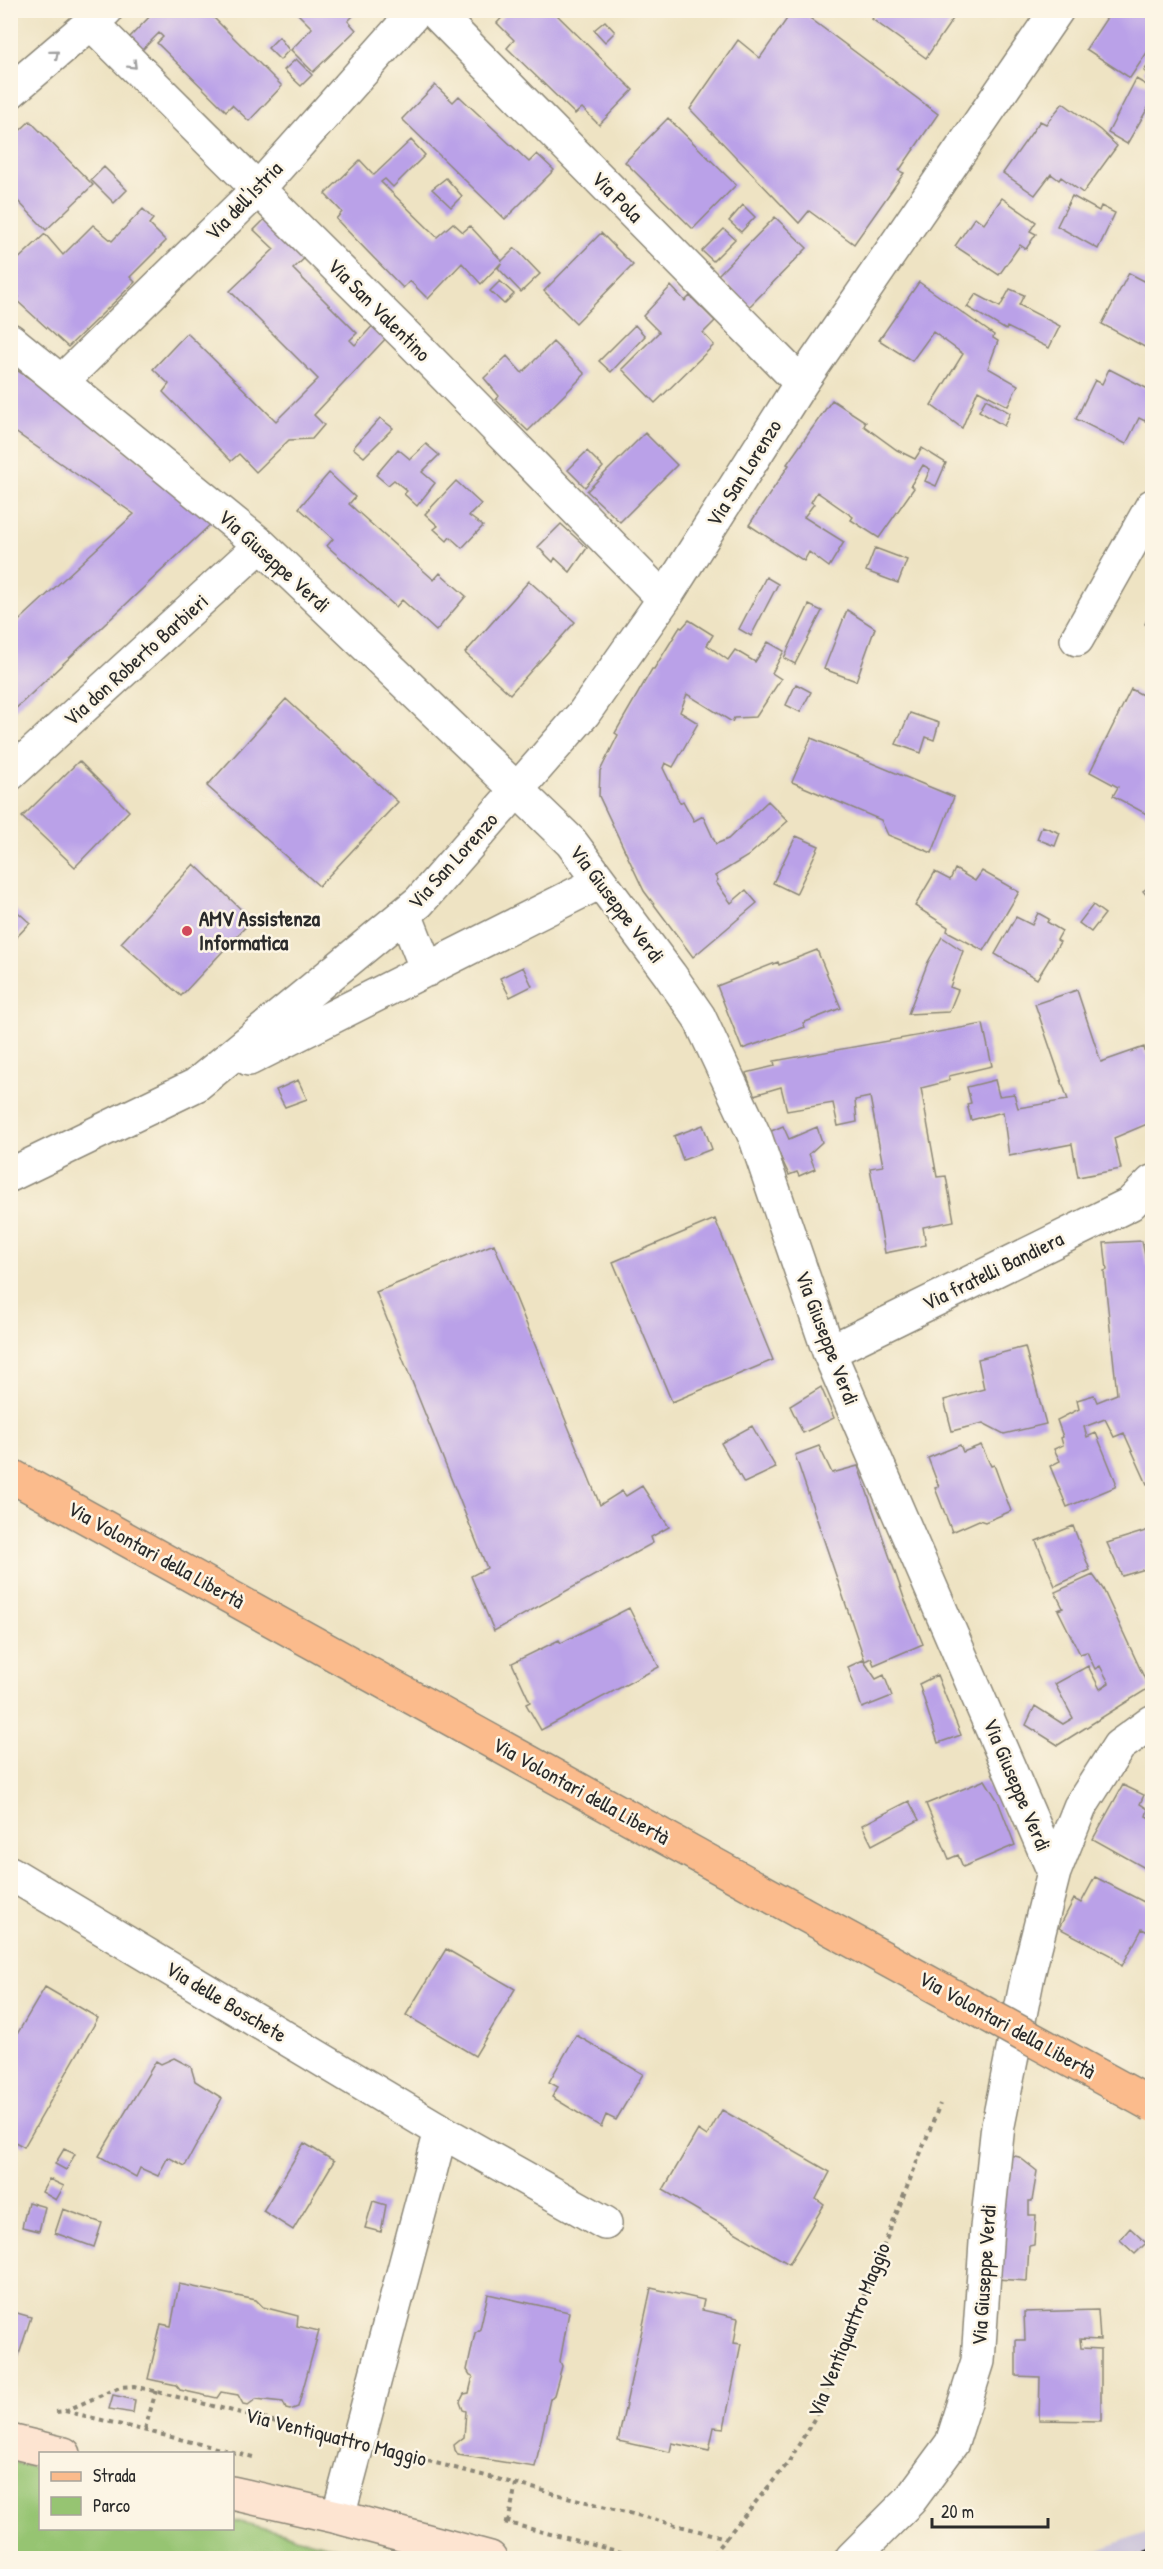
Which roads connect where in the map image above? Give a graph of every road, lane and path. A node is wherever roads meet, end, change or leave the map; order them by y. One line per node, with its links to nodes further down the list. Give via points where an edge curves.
1 (417, 10): 6 (street, Via dell'Istria)
2 (433, 10): 9 (street, Via Pola)
3 (1057, 10): 9 (street, Via San Lorenzo)
4 (99, 17): 5 (street, one-way to 4); 6 (street, Via San Valentino, one-way to 6)
5 (10, 92)
6 (258, 189): 8 (street, Via dell'Istria); 12 (street, Via San Valentino)
7 (10, 340): 8 (street, Via Giuseppe Verdi)
8 (61, 382): 11 (street, Via Giuseppe Verdi)
9 (801, 383): 12 (street, Via San Lorenzo)
10 (1152, 506): 13 (street)
11 (261, 545): 14 (street, Via don Roberto Barbieri); 15 (street, Via Giuseppe Verdi)
12 (664, 599): 15 (street, Via San Lorenzo, via 584,713)
13 (1077, 639)
14 (10, 774)
15 (518, 790): 16 (street, Via Giuseppe Verdi, via 571,842); 17 (street, Via San Lorenzo)
16 (600, 882): 18 (street, Via San Lorenzo); 22 (street, Via Giuseppe Verdi, via 699,1017 756,1139)
17 (405, 914): 18 (street, Via San Lorenzo); 19 (street, Via San Lorenzo)
18 (427, 970): 19 (street, Via San Lorenzo)
19 (196, 1085): 20 (street, Via San Lorenzo)
20 (10, 1175)
21 (1152, 1182): 22 (street, Via fratelli Bandiera, via 1130,1204)
22 (829, 1352): 25 (street, Via Giuseppe Verdi)
23 (10, 1475): 28 (main road, Via Volontari della Libertà, bridge)
24 (1152, 1722): 25 (street, via 1119,1746 1080,1807)
25 (1054, 1872): 44 (street, Via Giuseppe Verdi, via 998,2125 978,2361 952,2444 910,2500)
26 (10, 1873): 29 (street, Via delle Boschete)
27 (940, 2104): 41 (path, Via Ventiquattro Maggio, via 817,2414 788,2463)
28 (1152, 2105)
29 (441, 2131): 30 (street, Via delle Boschete); 35 (street)
30 (605, 2223)
31 (156, 2391): 32 (path, Via Ventiquattro Maggio, via 120,2387); 33 (path); 35 (path, Via Ventiquattro Maggio)
32 (65, 2411)
33 (145, 2429)
34 (10, 2441): 36 (street)
35 (358, 2443): 37 (path, Via Ventiquattro Maggio); 39 (street)
36 (56, 2452)
37 (516, 2484): 40 (path); 41 (path, Via Ventiquattro Maggio)
38 (234, 2493): 39 (street)
39 (338, 2517): 42 (street)
40 (508, 2523)
41 (726, 2538): 43 (path, Via Ventiquattro Maggio)
42 (490, 2559)
43 (709, 2559)
44 (852, 2559)

